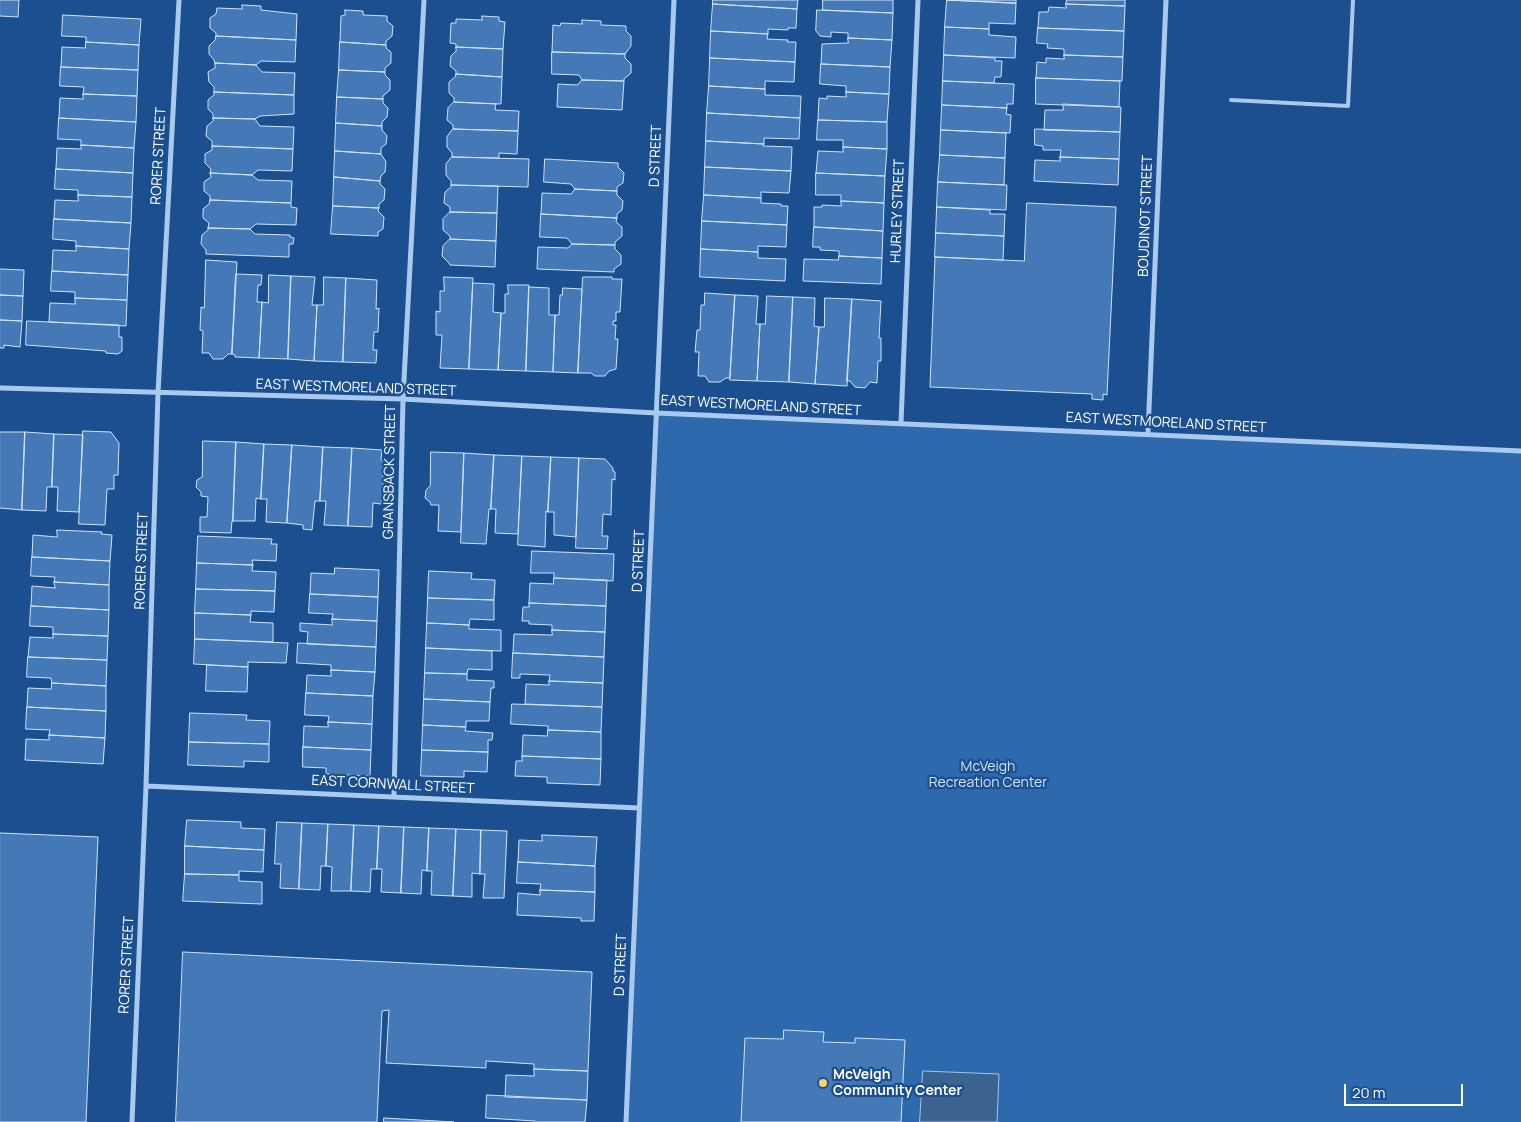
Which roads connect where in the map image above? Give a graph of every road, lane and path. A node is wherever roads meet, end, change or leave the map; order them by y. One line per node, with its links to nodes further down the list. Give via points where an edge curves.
1 (179, 0): 9 (street, RORER STREET)
2 (424, 0): 10 (street, GRANSBACK STREET)
3 (674, 0): 11 (street, D STREET)
4 (918, 0): 12 (street, HURLEY STREET)
5 (1166, 0): 13 (street, BOUDINOT STREET)
6 (1353, 0): 7 (lane, via 1348,106)
7 (1231, 100)
8 (0, 388): 9 (street, EAST WESTMORELAND STREET)
9 (158, 393): 10 (street, EAST WESTMORELAND STREET); 15 (street, RORER STREET)
10 (403, 399): 11 (street, EAST WESTMORELAND STREET); 16 (street, GRANSBACK STREET)
11 (656, 412): 12 (street, EAST WESTMORELAND STREET); 17 (street, D STREET)
12 (902, 423): 13 (street, EAST WESTMORELAND STREET)
13 (1148, 433): 14 (street, EAST WESTMORELAND STREET)
14 (1521, 450)
15 (146, 786): 16 (street, EAST CORNWALL STREET); 18 (street, RORER STREET)
16 (394, 796): 17 (street, EAST CORNWALL STREET)
17 (639, 808): 19 (street, D STREET)
18 (132, 1122)
19 (626, 1122)

